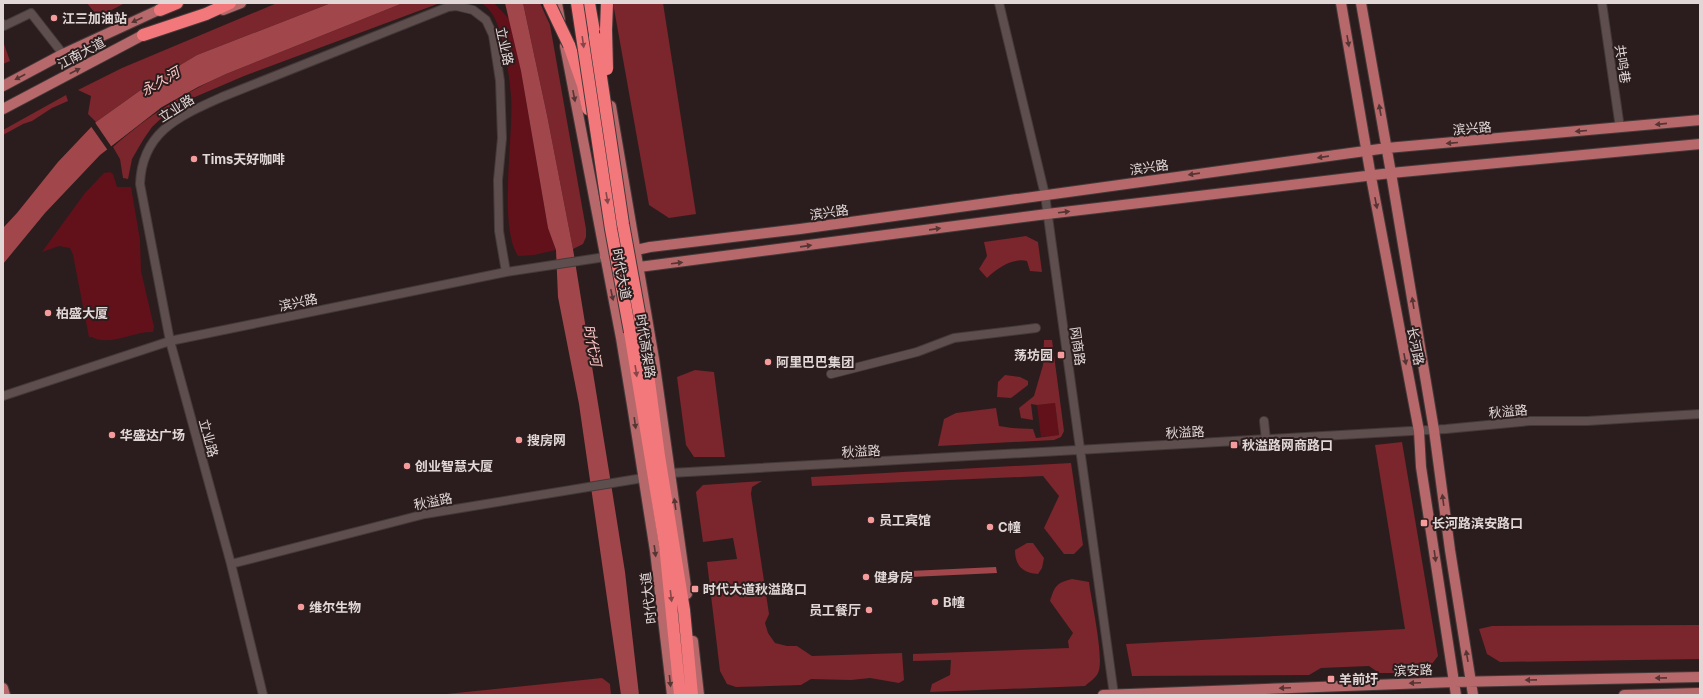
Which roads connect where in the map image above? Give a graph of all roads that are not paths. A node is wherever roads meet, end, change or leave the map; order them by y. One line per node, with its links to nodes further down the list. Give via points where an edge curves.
1 (172, 3): 16 (main road, 江南大道)
2 (177, 3): 16 (highway)
3 (210, 3): 18 (highway)
4 (230, 3): 18 (highway)
5 (242, 3): 18 (main road, 江南大道)
6 (549, 3): 29 (highway, bridge, via 569,45 582,85)
7 (557, 3): 34 (main road, 时代大道, one-way to 34)
8 (577, 3): 29 (highway, 时代高架路, one-way to 29, bridge)
9 (590, 3): 24 (highway, 时代高架路, bridge)
10 (594, 3): 33 (main road, 时代大道)
11 (606, 3): 24 (highway, bridge)
12 (999, 3): 31 (street, 网商路)
13 (1341, 3): 27 (main road, 长河路, one-way to 27)
14 (1361, 3): 26 (main road, 长河路, one-way to 14)
15 (1602, 3): 23 (street, 共鸣巷)
16 (160, 10): 19 (main road, 江南大道, one-way to 19)
17 (3, 24): 19 (street, via 4,26 31,13)
18 (144, 35): 21 (main road, 江南大道, one-way to 18)
19 (63, 54): 20 (main road, 江南大道, one-way to 20)
20 (3, 86)
21 (3, 109)
22 (1700, 120): 23 (main road, 滨兴路, one-way to 23)
23 (1620, 128): 26 (main road, 滨兴路, one-way to 26)
24 (609, 134): 59 (highway, 时代高架路, bridge, via 642,330 684,610)
25 (1700, 144): 28 (main road, 滨兴路)
26 (1387, 148): 27 (main road, 滨兴路); 28 (main road, 长河路)
27 (1367, 151): 30 (main road, 长河路); 31 (main road, 滨兴路, one-way to 31)
28 (1392, 173): 30 (main road, 滨兴路); 44 (main road, 长河路, one-way to 28)
29 (603, 175): 58 (highway, 时代高架路, one-way to 58, bridge, via 665,545)
30 (1371, 177): 32 (main road, 滨兴路, one-way to 30); 43 (main road, 长河路, one-way to 43)
31 (1045, 195): 32 (street, 网商路); 33 (main road, 滨兴路)
32 (1048, 214): 35 (main road, 滨兴路, one-way to 32); 46 (street, 网商路)
33 (635, 250): 34 (main road, 滨兴路); 35 (main road, 时代大道)
34 (604, 257): 35 (main road, 滨兴路); 36 (street, 滨兴路); 48 (main road, 时代大道, one-way to 48, via 621,338)
35 (639, 267): 47 (main road, 时代大道)
36 (506, 272): 38 (street, 滨兴路); 38 (street, 立业路, via 499,231 498,180 502,138 500,81 493,35 480,14 465,7 452,6 194,109 167,126 152,142 145,154 140,184)
37 (1036, 328): 39 (street, via 954,338 917,352)
38 (170, 342): 40 (street, 滨兴路); 49 (street, 立业路)
39 (831, 374)
40 (3, 396)
41 (1700, 414): 44 (street, 秋溢路, via 1587,421 1530,421)
42 (1264, 421): 45 (street)
43 (1418, 430): 44 (street, 秋溢路); 45 (street, 秋溢路); 51 (main road, 长河路, one-way to 51, via 1422,475)
44 (1434, 430): 52 (main road, 长河路, one-way to 44)
45 (1266, 440): 46 (street, 秋溢路)
46 (1080, 451): 47 (street, 秋溢路); 62 (street, 网商路)
47 (671, 473): 60 (main road, 时代大道, one-way to 47)
48 (643, 478): 49 (street, 秋溢路, via 425,514); 57 (main road, 时代大道, one-way to 57, via 655,551)
49 (231, 564): 56 (street, 立业路)
50 (1700, 677): 52 (main road, 滨安路, one-way to 52)
51 (1454, 682): 52 (main road, 滨安路); 62 (main road, 滨安路, one-way to 62); 63 (main road, 长河路)
52 (1472, 682): 64 (main road, 长河路)
53 (3, 688): 55 (main road)
54 (1700, 693): 65 (main road)
55 (5, 695)
56 (263, 695)
57 (672, 695)
58 (680, 695)
59 (692, 695)
60 (699, 695)
61 (1102, 695): 62 (main road, 滨安路)
62 (1114, 695)
63 (1456, 695)
64 (1473, 695)
65 (1624, 695)

